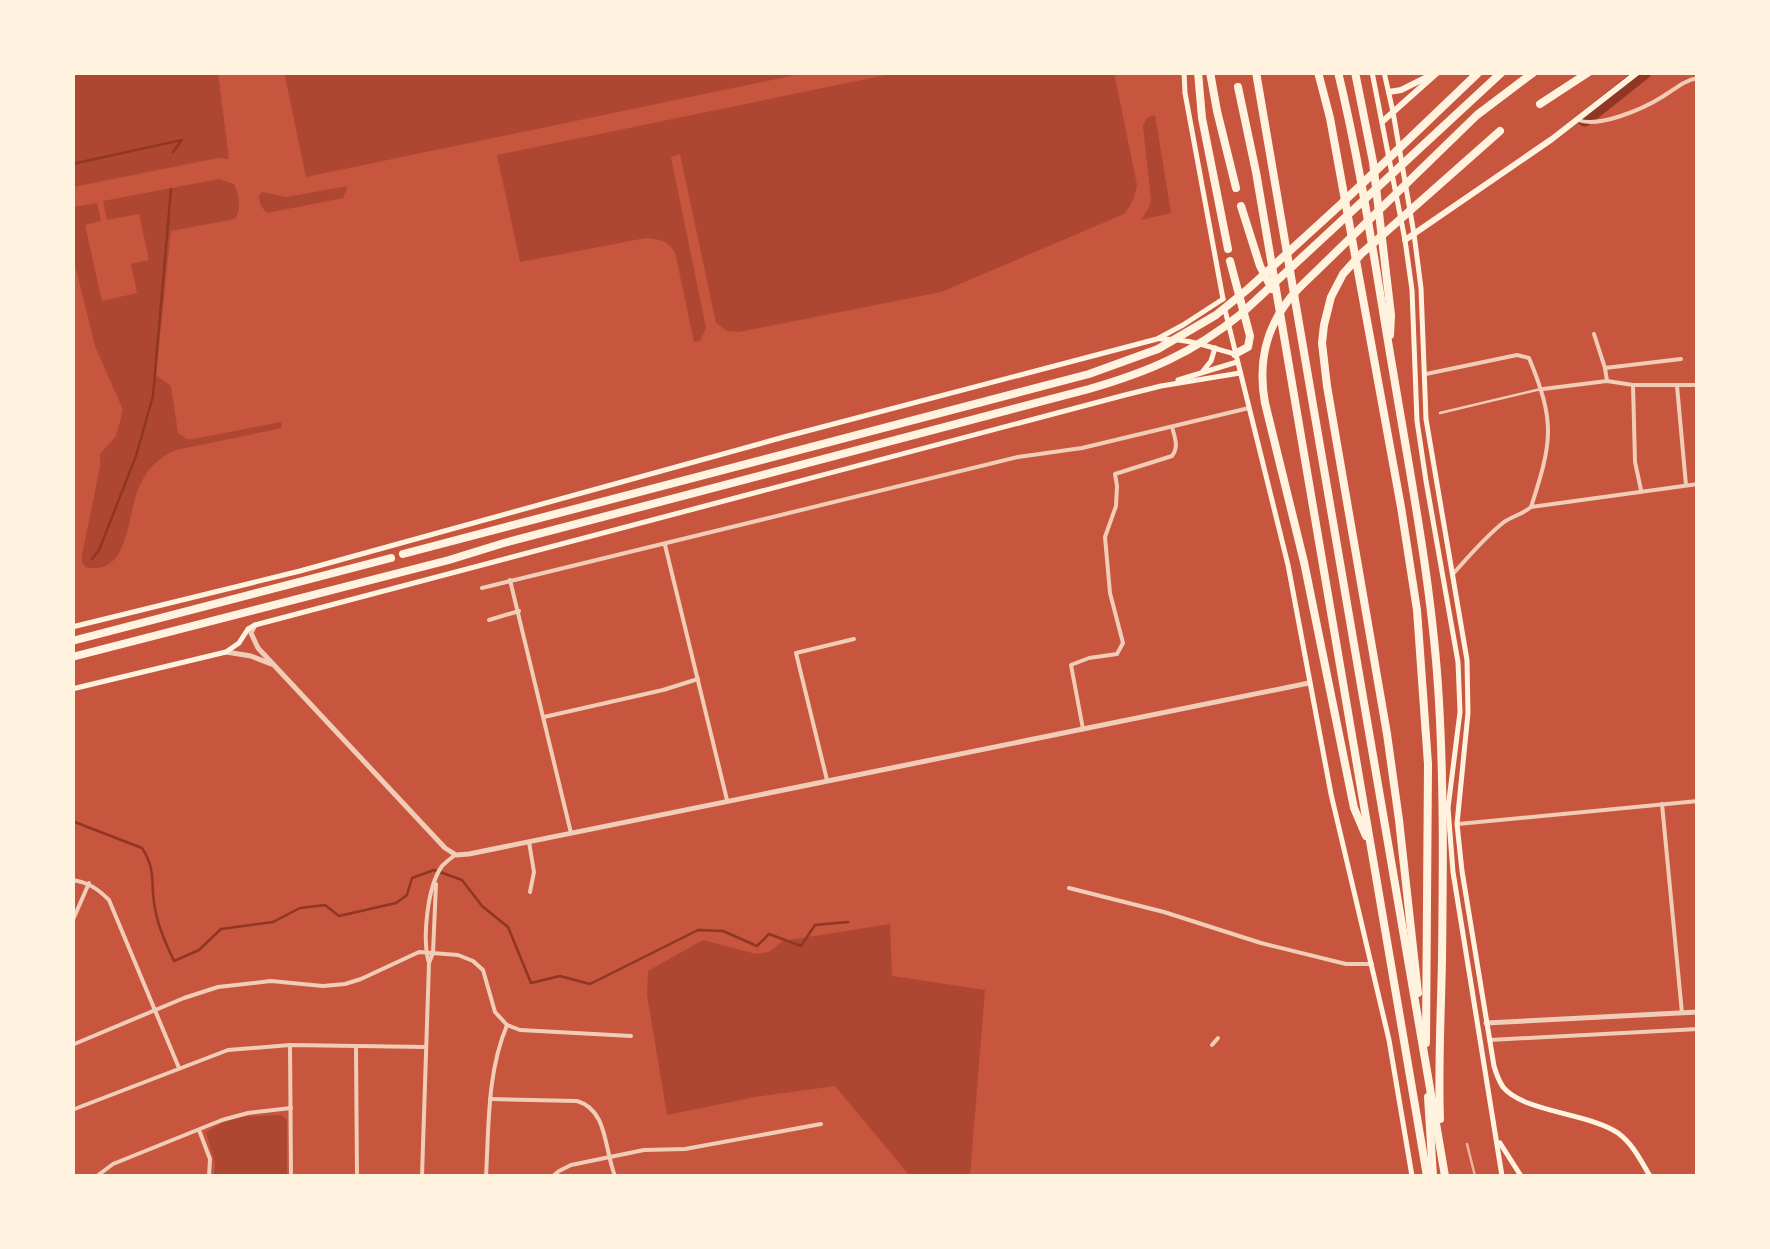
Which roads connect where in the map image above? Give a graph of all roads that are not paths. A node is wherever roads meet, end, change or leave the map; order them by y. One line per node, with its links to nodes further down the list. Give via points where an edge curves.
1 (1184, 72): 31 (main road)
2 (1198, 72): 28 (highway)
3 (1210, 72): 24 (highway)
4 (1256, 72): 111 (highway)
5 (1318, 72): 128 (highway, via 1417,610 1428,764)
6 (1338, 72): 34 (highway)
7 (1355, 72): 34 (highway, via 1373,162 1391,316)
8 (1372, 72): 22 (main road)
9 (1384, 72): 18 (main road)
10 (1438, 72): 18 (main road); 20 (main road)
11 (1479, 72): 58 (highway, via 1258,280 1158,350)
12 (1502, 72): 70 (highway, via 1276,284 1168,362 958,424)
13 (1534, 72): 84 (highway, via 1477,116 1292,296 1262,354 1268,418 1354,808)
14 (1589, 72): 19 (highway)
15 (1638, 72): 21 (main road)
16 (1698, 78): 21 (street, via 1647,106 1596,123)
17 (1238, 87): 30 (highway)
18 (1389, 92): 20 (main road)
19 (1540, 104)
20 (1393, 112): 22 (main road); 26 (main road)
21 (1578, 120): 26 (main road)
22 (1383, 121): 27 (main road)
23 (1500, 131): 111 (highway, via 1348,268 1324,325 1327,386 1400,820)
24 (1236, 188)
25 (1241, 206): 30 (highway)
26 (1414, 234): 27 (main road); 41 (main road)
27 (1405, 240): 51 (main road)
28 (1228, 250)
29 (1230, 261): 36 (highway, via 1250,340)
30 (1276, 297): 84 (highway)
31 (1222, 299): 33 (main road); 36 (main road)
32 (1594, 334): 38 (street)
33 (1158, 339): 35 (main road); 66 (main road)
34 (1388, 346): 129 (highway, via 1439,699 1438,1064)
35 (1215, 348): 36 (main road); 39 (main road)
36 (1236, 358): 39 (main road); 40 (main road)
37 (1681, 359): 38 (street)
38 (1606, 368): 42 (street)
39 (1201, 372): 45 (main road)
40 (1240, 373): 45 (main road); 48 (main road)
41 (1423, 375): 47 (street, via 1516,355 1530,358); 50 (main road)
42 (1607, 381): 43 (street); 47 (street)
43 (1633, 385): 46 (street); 55 (street)
44 (1698, 385): 46 (street)
45 (1161, 386): 65 (main road)
46 (1677, 386): 54 (street)
47 (1542, 389): 49 (lane); 56 (street, via 1549,444)
48 (1250, 408): 52 (street); 73 (main road)
49 (1440, 412)
50 (1426, 419): 51 (main road); 60 (main road)
51 (1418, 421): 117 (main road, via 1458,662 1460,712 1448,824 1453,872)
52 (1172, 425): 57 (street); 76 (street, via 1172,456 1114,474 1116,506 1105,537 1123,643 1117,654 1071,666)
53 (1698, 484): 54 (street)
54 (1686, 485): 55 (street)
55 (1641, 491): 56 (street)
56 (1532, 507): 60 (street, via 1499,526)
57 (666, 544): 61 (street); 72 (street)
58 (403, 554)
59 (391, 558): 68 (highway)
60 (1453, 574): 81 (main road, via 1469,686)
61 (510, 580): 62 (street); 63 (street)
62 (482, 588)
63 (519, 610): 64 (street); 75 (street)
64 (488, 620)
65 (256, 625): 69 (main road); 71 (street, via 253,641)
66 (72, 627)
67 (854, 639): 77 (street, via 797,652)
68 (72, 641)
69 (226, 652): 71 (street); 74 (main road)
70 (72, 657)
71 (274, 665): 85 (street)
72 (698, 679): 75 (street); 78 (street)
73 (1309, 683): 76 (street); 95 (main road)
74 (72, 689)
75 (544, 717): 82 (street)
76 (1083, 728): 77 (street)
77 (828, 780): 78 (street)
78 (727, 800): 82 (street)
79 (1698, 801): 80 (street)
80 (1662, 804): 81 (street); 98 (street)
81 (1458, 824): 99 (main road)
82 (571, 834): 83 (street)
83 (529, 842): 85 (street); 90 (street)
84 (1371, 842): 128 (highway)
85 (456, 855): 87 (street)
86 (72, 880): 88 (street)
87 (436, 880): 92 (street); 93 (street)
88 (88, 884): 91 (street); 96 (street, via 108,900)
89 (1069, 888): 95 (street, via 1261,943)
90 (530, 892)
91 (72, 922)
92 (426, 953): 93 (street); 94 (street); 96 (street, via 345,984 218,986)
93 (433, 954): 94 (street); 100 (street, via 458,955 483,970 495,1012)
94 (429, 964): 108 (street)
95 (1372, 964): 127 (main road)
96 (156, 1010): 105 (street); 110 (street)
97 (1698, 1012): 98 (street)
98 (1682, 1014): 99 (street)
99 (1486, 1023): 104 (main road)
100 (507, 1024): 102 (street, via 530,1032); 112 (street)
101 (1698, 1030): 104 (street)
102 (631, 1036)
103 (1218, 1038): 107 (street)
104 (1490, 1040): 132 (main road, via 1505,1090 1612,1129)
105 (72, 1045)
106 (290, 1045): 109 (street); 110 (street, via 228,1050); 113 (street)
107 (1212, 1045)
108 (426, 1046): 109 (street); 123 (street)
109 (356, 1048): 122 (street)
110 (179, 1068): 114 (street)
111 (1428, 1077): 129 (highway)
112 (490, 1099): 118 (street, via 586,1104 600,1117); 124 (street)
113 (291, 1108): 116 (street, via 238,1115); 121 (street)
114 (72, 1110)
115 (821, 1124): 118 (street)
116 (199, 1130): 119 (street); 120 (street)
117 (1496, 1136): 130 (main road); 131 (main road)
118 (608, 1158): 125 (street, via 571,1165); 126 (street)
119 (97, 1176)
120 (210, 1176)
121 (291, 1176)
122 (358, 1176)
123 (422, 1176)
124 (486, 1176)
125 (554, 1176)
126 (615, 1176)
127 (1412, 1176)
128 (1430, 1176)
129 (1446, 1176)
130 (1502, 1176)
131 (1520, 1176)
132 (1650, 1176)

